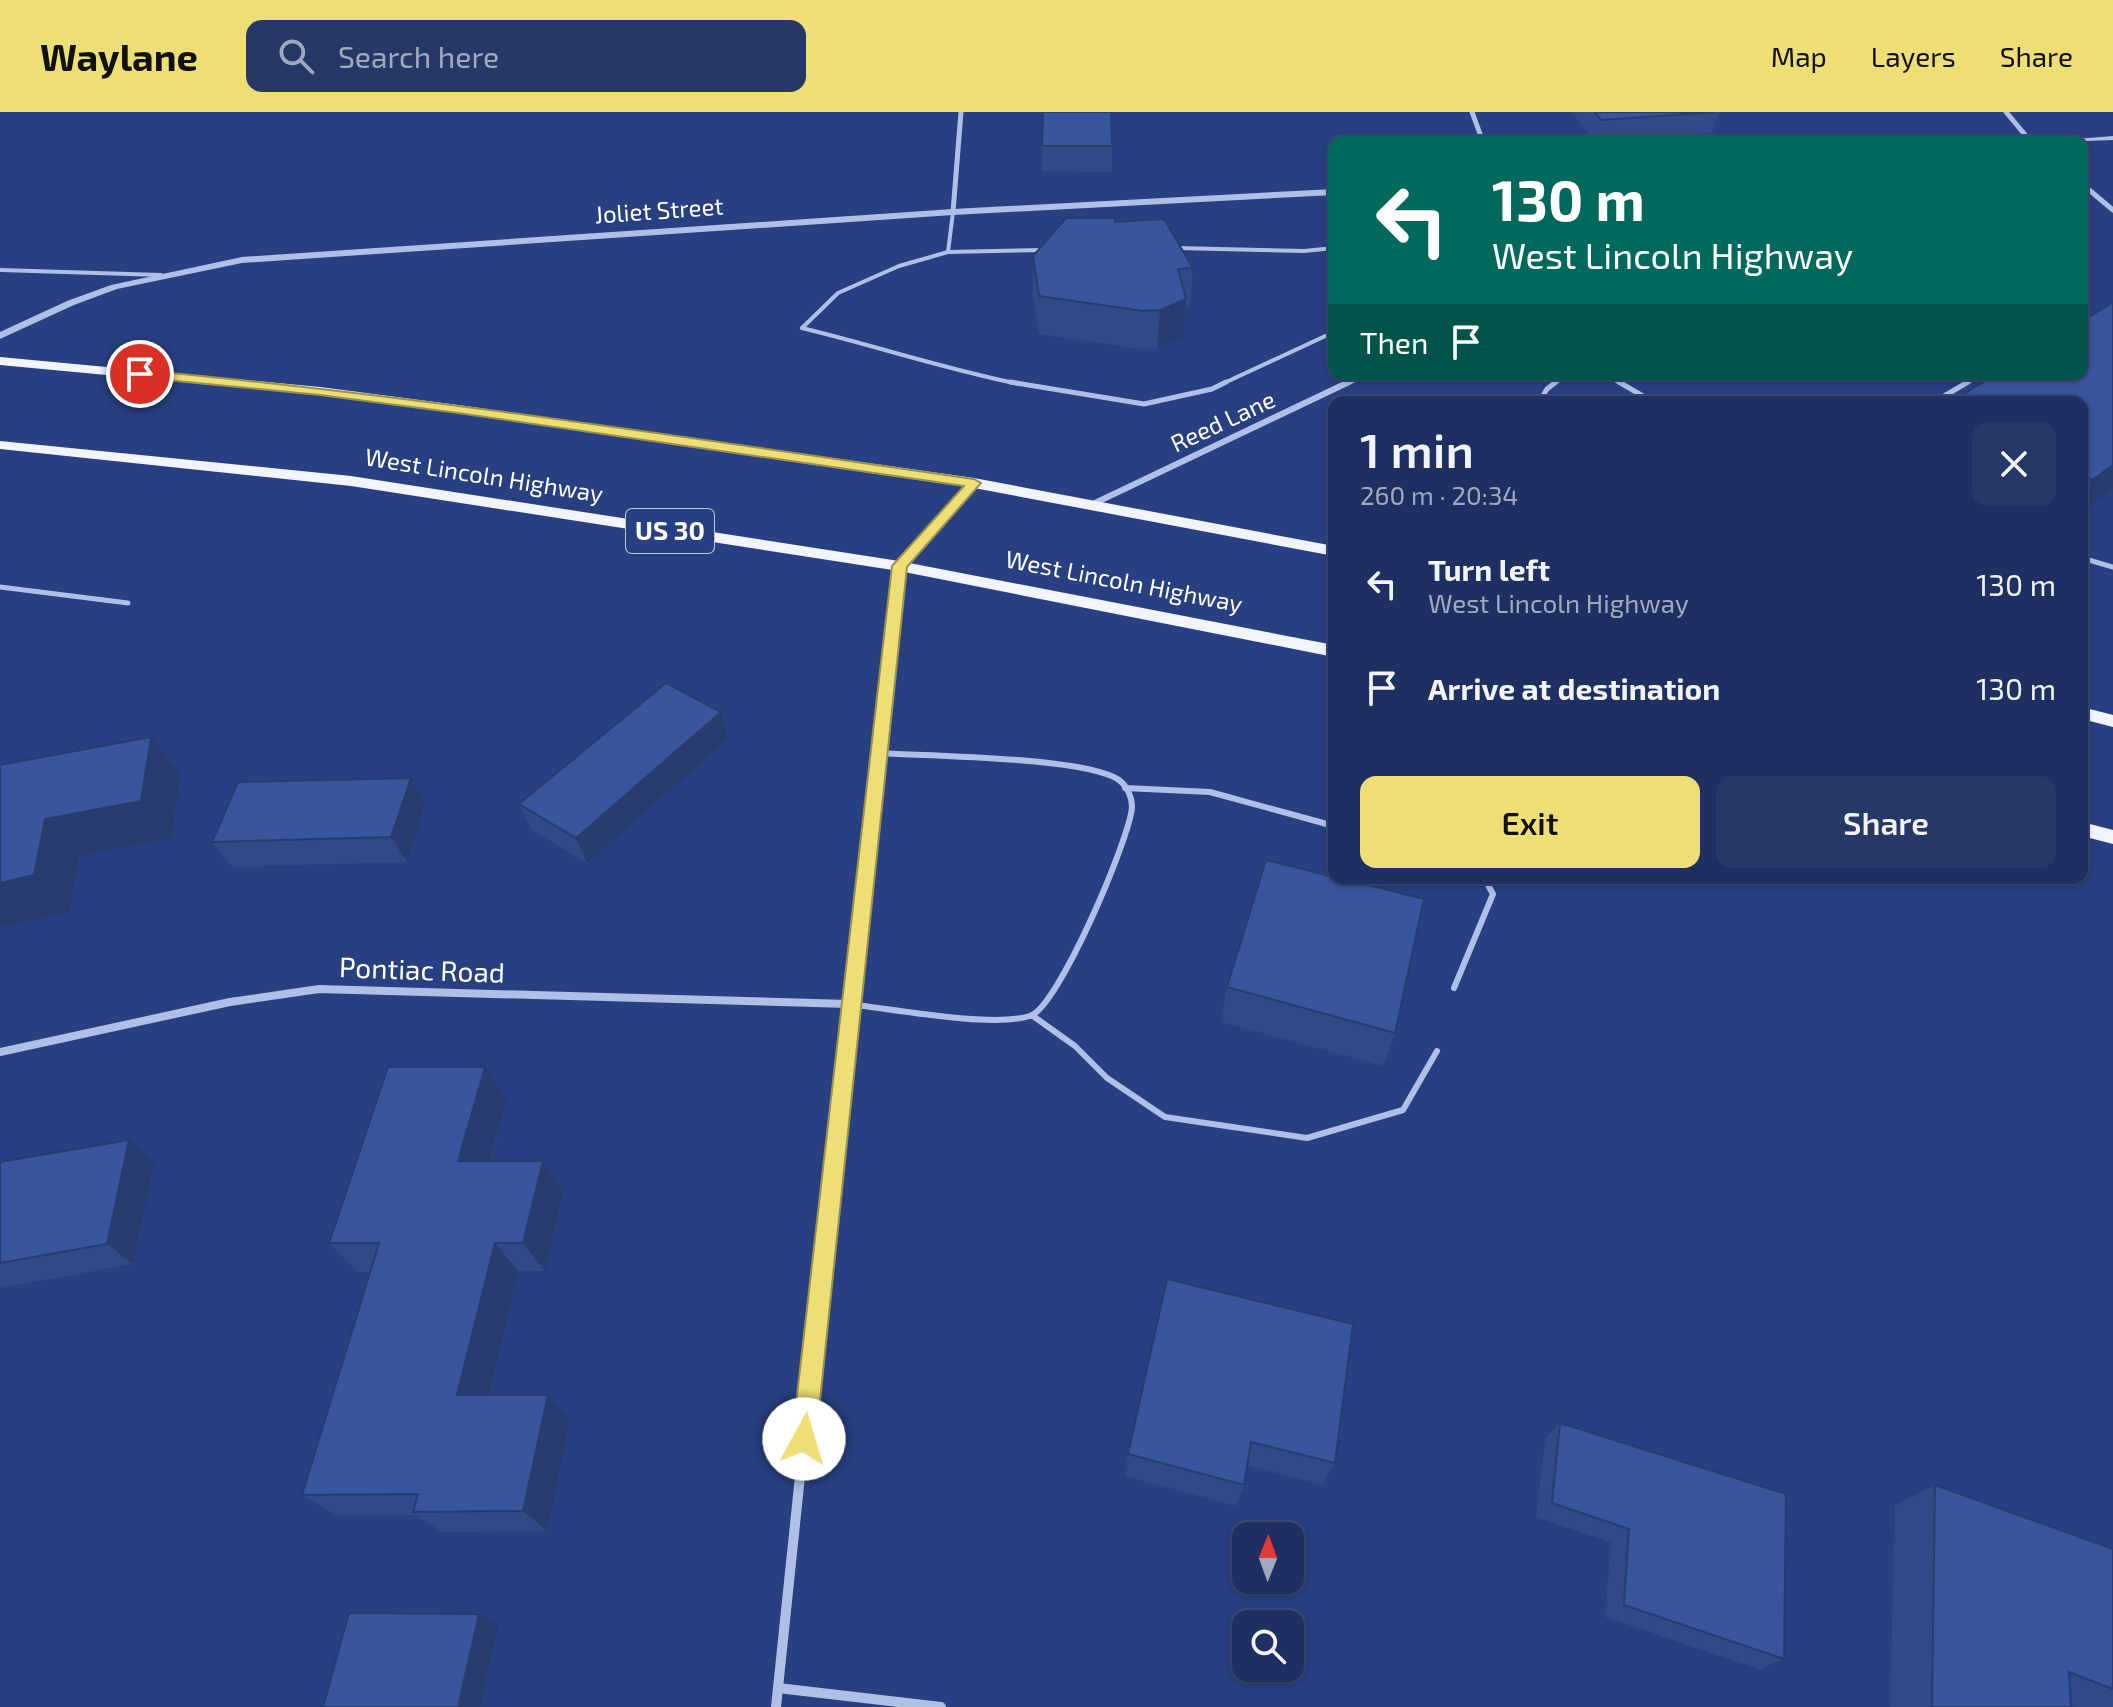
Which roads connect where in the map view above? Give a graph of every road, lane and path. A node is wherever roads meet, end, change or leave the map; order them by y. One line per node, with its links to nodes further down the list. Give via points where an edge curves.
1 (961, 112): 11 (street)
2 (1472, 112): 4 (street)
3 (2006, 112): 5 (street)
4 (1481, 136)
5 (2026, 136)
6 (2113, 138): 7 (street)
7 (2088, 140)
8 (2088, 189): 10 (street)
9 (1328, 192): 11 (street, Joliet Street)
10 (2113, 210)
11 (953, 212): 15 (lane); 17 (street, Joliet Street, via 293,254)
12 (1168, 248): 13 (lane)
13 (1328, 249)
14 (1059, 250): 15 (lane)
15 (948, 252): 18 (lane, via 838,293 802,328 943,369 1144,404 1212,389)
16 (0, 270): 17 (lane)
17 (161, 275): 19 (street, Joliet Street, via 72,302)
18 (1328, 335)
19 (0, 336)
20 (0, 361): 29 (main road, via 320,391)
21 (1354, 380): 30 (street, Reed Lane)
22 (1560, 380): 25 (lane)
23 (1614, 380): 26 (lane)
24 (1972, 380): 27 (lane)
25 (1543, 396)
26 (1642, 396)
27 (1944, 396)
28 (0, 445): 33 (main road, West Lincoln Highway / US 30, via 351,481)
29 (974, 483): 30 (main road); 33 (street)
30 (1095, 503): 31 (main road)
31 (1328, 550)
32 (2088, 560): 34 (lane)
33 (899, 566): 37 (main road, West Lincoln Highway / US 30); 40 (street)
34 (2113, 567)
35 (0, 587): 36 (lane)
36 (128, 603)
37 (1328, 650)
38 (2088, 715): 39 (main road)
39 (2113, 721)
40 (879, 753): 41 (lane, via 1060,764 1104,773); 47 (street)
41 (1125, 788): 42 (lane, via 1210,792); 48 (lane, via 1132,805 1125,836 1053,996)
42 (1328, 824)
43 (2088, 831): 44 (main road)
44 (2113, 837)
45 (1487, 884): 46 (lane, via 1493,894)
46 (1454, 988)
47 (849, 1004): 48 (lane, via 998,1020); 50 (street, Pontiac Road, via 319,989 230,1002); 51 (street)
48 (1033, 1016): 49 (lane, via 1107,1078 1165,1117 1307,1138 1403,1110)
49 (1437, 1051)
50 (0, 1052)
51 (778, 1688): 52 (street); 53 (street)
52 (776, 1707)
53 (941, 1707)

